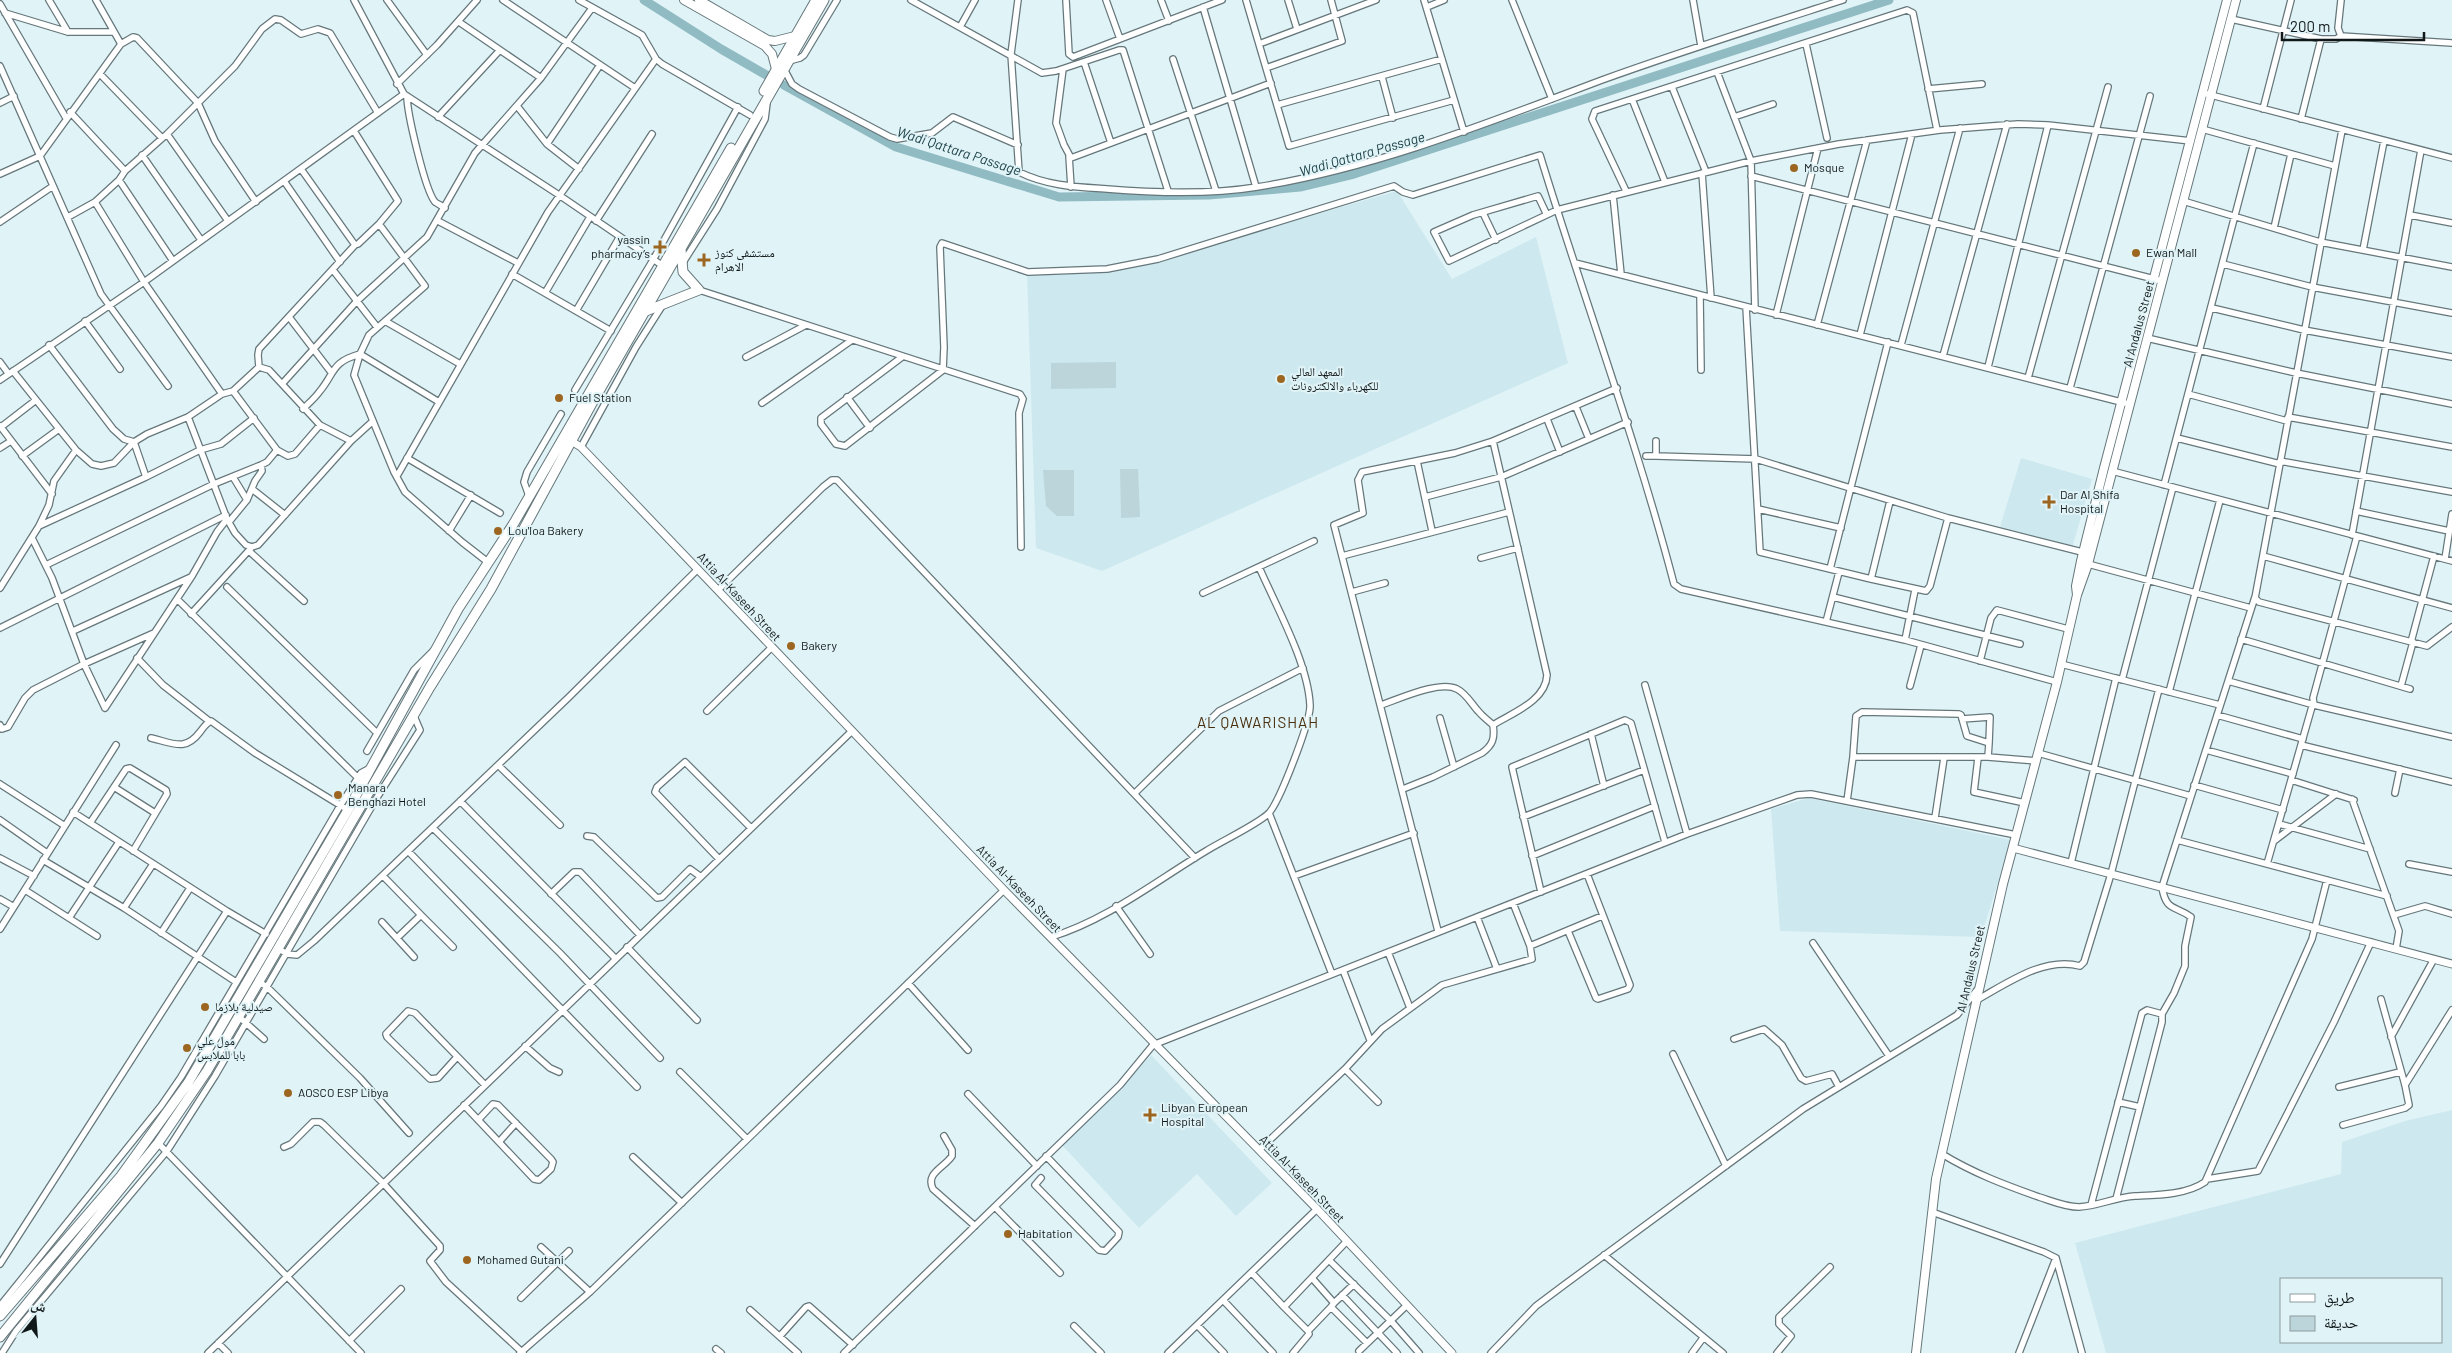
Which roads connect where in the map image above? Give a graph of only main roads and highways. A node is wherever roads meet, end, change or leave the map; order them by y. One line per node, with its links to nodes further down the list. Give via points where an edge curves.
1 (684, 0): 8 (main road)
2 (699, 0): 8 (main road)
3 (816, 0): 7 (highway)
4 (824, 0): 7 (highway)
5 (2227, 0): 10 (main road, Al Andalus Street)
6 (2236, 0): 10 (main road, Al Andalus Street)
7 (799, 36): 8 (main road); 9 (highway); 9 (highway)
8 (767, 43): 9 (main road)
9 (783, 67): 11 (highway); 16 (highway, via 750,115 529,496)
10 (2207, 94): 12 (main road, Al Andalus Street, via 2191,141); 12 (main road, Al Andalus Street, via 2184,201)
11 (681, 249): 13 (highway); 13 (highway, via 681,266 699,290)
12 (2158, 280): 14 (main road, Al Andalus Street); 14 (main road, Al Andalus Street, via 2147,338)
13 (646, 311): 17 (highway)
14 (2125, 403): 15 (main road, Al Andalus Street); 15 (main road, Al Andalus Street, via 2112,471)
15 (2087, 553): 18 (main road, Al Andalus Street, via 2076,586); 18 (main road, Al Andalus Street, via 2088,564)
16 (475, 582): 17 (highway, via 478,594 485,594); 19 (highway)
17 (491, 589): 20 (highway)
18 (2077, 595): 26 (main road, Al Andalus Street, via 1975,1000 1942,1154)
19 (458, 609): 20 (highway, via 470,606); 21 (highway, via 372,767 344,808)
20 (473, 618): 21 (highway, via 414,716 283,951)
21 (235, 1013): 22 (highway, via 153,1135); 25 (highway, via 225,1050 158,1143)
22 (12, 1304): 23 (highway); 24 (highway)
23 (0, 1311)
24 (0, 1316)
25 (0, 1337)
26 (1916, 1353)

